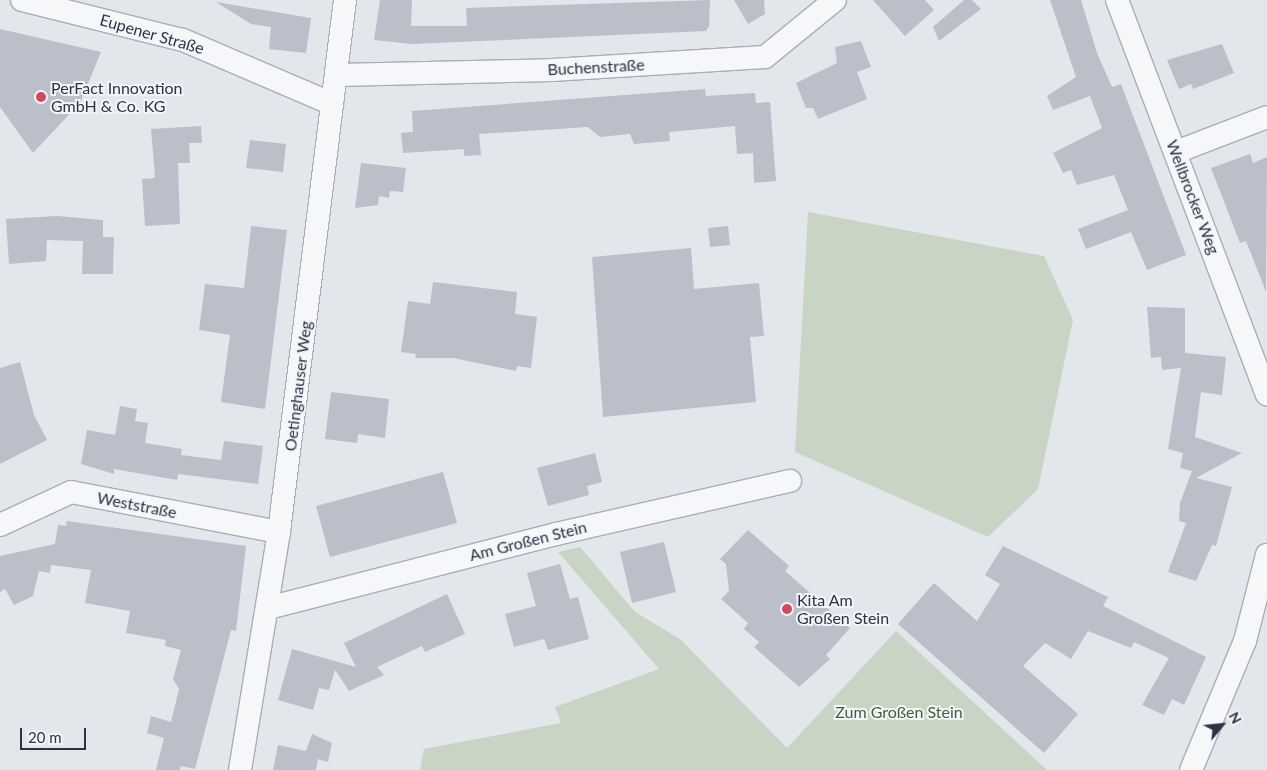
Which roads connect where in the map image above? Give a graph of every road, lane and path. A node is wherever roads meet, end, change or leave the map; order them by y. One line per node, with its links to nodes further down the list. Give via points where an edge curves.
1 (22, 0): 6 (street, Eupener Straße, via 183,40)
2 (345, 0): 5 (street, Oetinghauser Weg)
3 (835, 0): 5 (street, Buchenstraße, via 785,45 765,56 552,70)
4 (1117, 0): 8 (street, Wellbrocker Weg)
5 (337, 75): 6 (street, Oetinghauser Weg)
6 (332, 104): 12 (street, Oetinghauser Weg)
7 (1267, 116): 8 (street)
8 (1176, 152): 9 (street, Wellbrocker Weg)
9 (1267, 394)
10 (790, 481): 14 (street, Am Großen Stein, via 556,534)
11 (0, 524): 12 (street, Weststraße, via 71,492)
12 (279, 532): 14 (street, Oetinghauser Weg)
13 (1267, 555): 16 (street, via 1246,641)
14 (268, 608): 15 (street, Oetinghauser Weg)
15 (240, 770)
16 (1191, 770)

